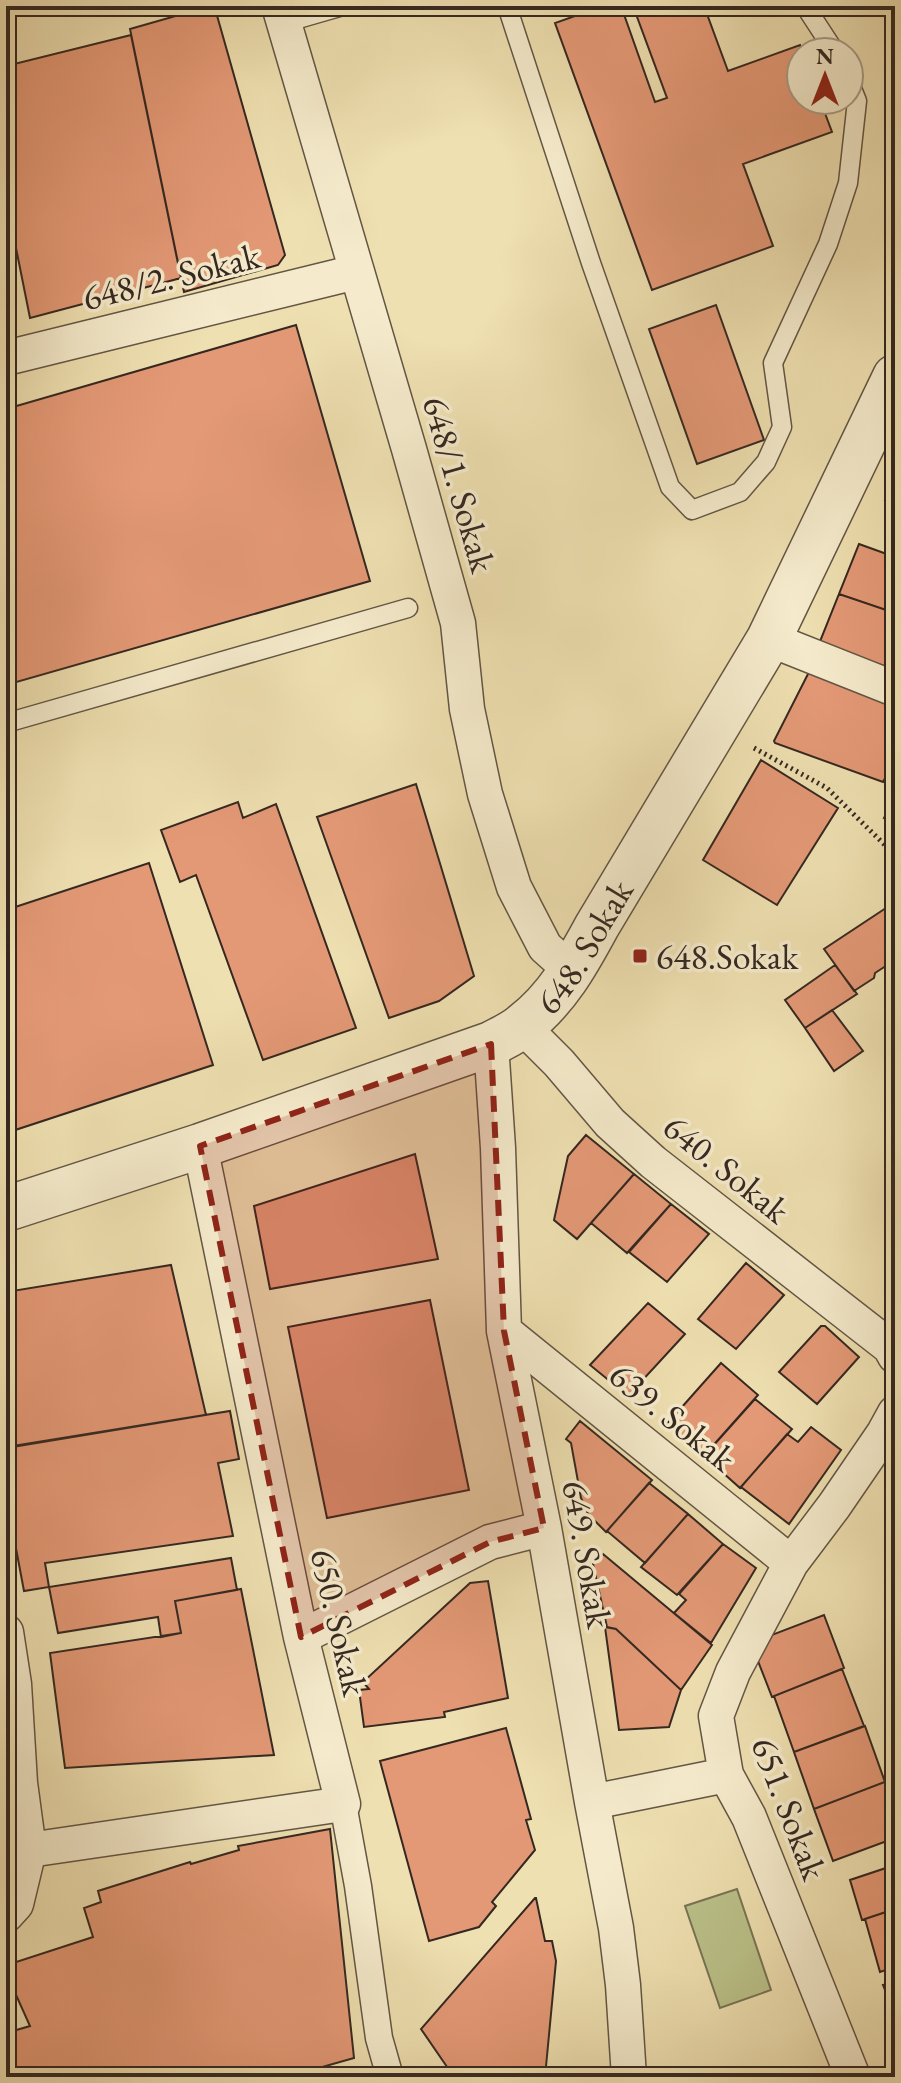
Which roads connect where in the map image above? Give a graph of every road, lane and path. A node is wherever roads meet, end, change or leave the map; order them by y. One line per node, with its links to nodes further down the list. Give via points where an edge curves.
1 (343, 6): 4 (lane)
2 (507, 6): 6 (lane, via 670,487 692,510 740,492 766,462 782,427 773,363 828,244 848,183)
3 (805, 6): 5 (lane)
4 (282, 14): 7 (street, 648/1. Sokak)
5 (825, 36)
6 (855, 116)
7 (356, 272): 8 (street, 648/2. Sokak); 16 (street, 648/1. Sokak, via 458,623 467,709 485,794 514,887 545,947)
8 (6, 358)
9 (891, 396): 11 (street, 648. Sokak)
10 (408, 608): 13 (lane)
11 (769, 639): 12 (street); 14 (street, 648. Sokak)
12 (895, 689)
13 (6, 723)
14 (717, 727): 15 (path, via 827,788); 16 (street, 648. Sokak)
15 (895, 855)
16 (573, 972): 17 (street, 648. Sokak, via 546,1004)
17 (506, 1035): 18 (street, 648. Sokak); 20 (street, 649. Sokak, via 498,1148); 21 (street, 640. Sokak, via 559,1063 610,1123 653,1162)
18 (200, 1146): 19 (street, 648. Sokak); 26 (street, 650. Sokak)
19 (6, 1209)
20 (504, 1331): 23 (street, 649. Sokak); 24 (street, 639. Sokak)
21 (895, 1356)
22 (895, 1413): 24 (street, 651. Sokak)
23 (544, 1528): 26 (street, via 490,1542); 28 (street, 649. Sokak)
24 (791, 1563): 27 (street, 651. Sokak, via 733,1672 716,1716)
25 (6, 1632): 30 (street)
26 (301, 1637): 29 (street, 650. Sokak)
27 (726, 1775): 28 (street); 34 (street, 651. Sokak, via 749,1817)
28 (592, 1802): 33 (street, 649. Sokak, via 616,1928)
29 (343, 1804): 30 (street); 32 (street, via 379,2038)
30 (29, 1850): 31 (street, via 16,1904)
31 (6, 1915)
32 (390, 2077)
33 (629, 2077)
34 (853, 2077)

